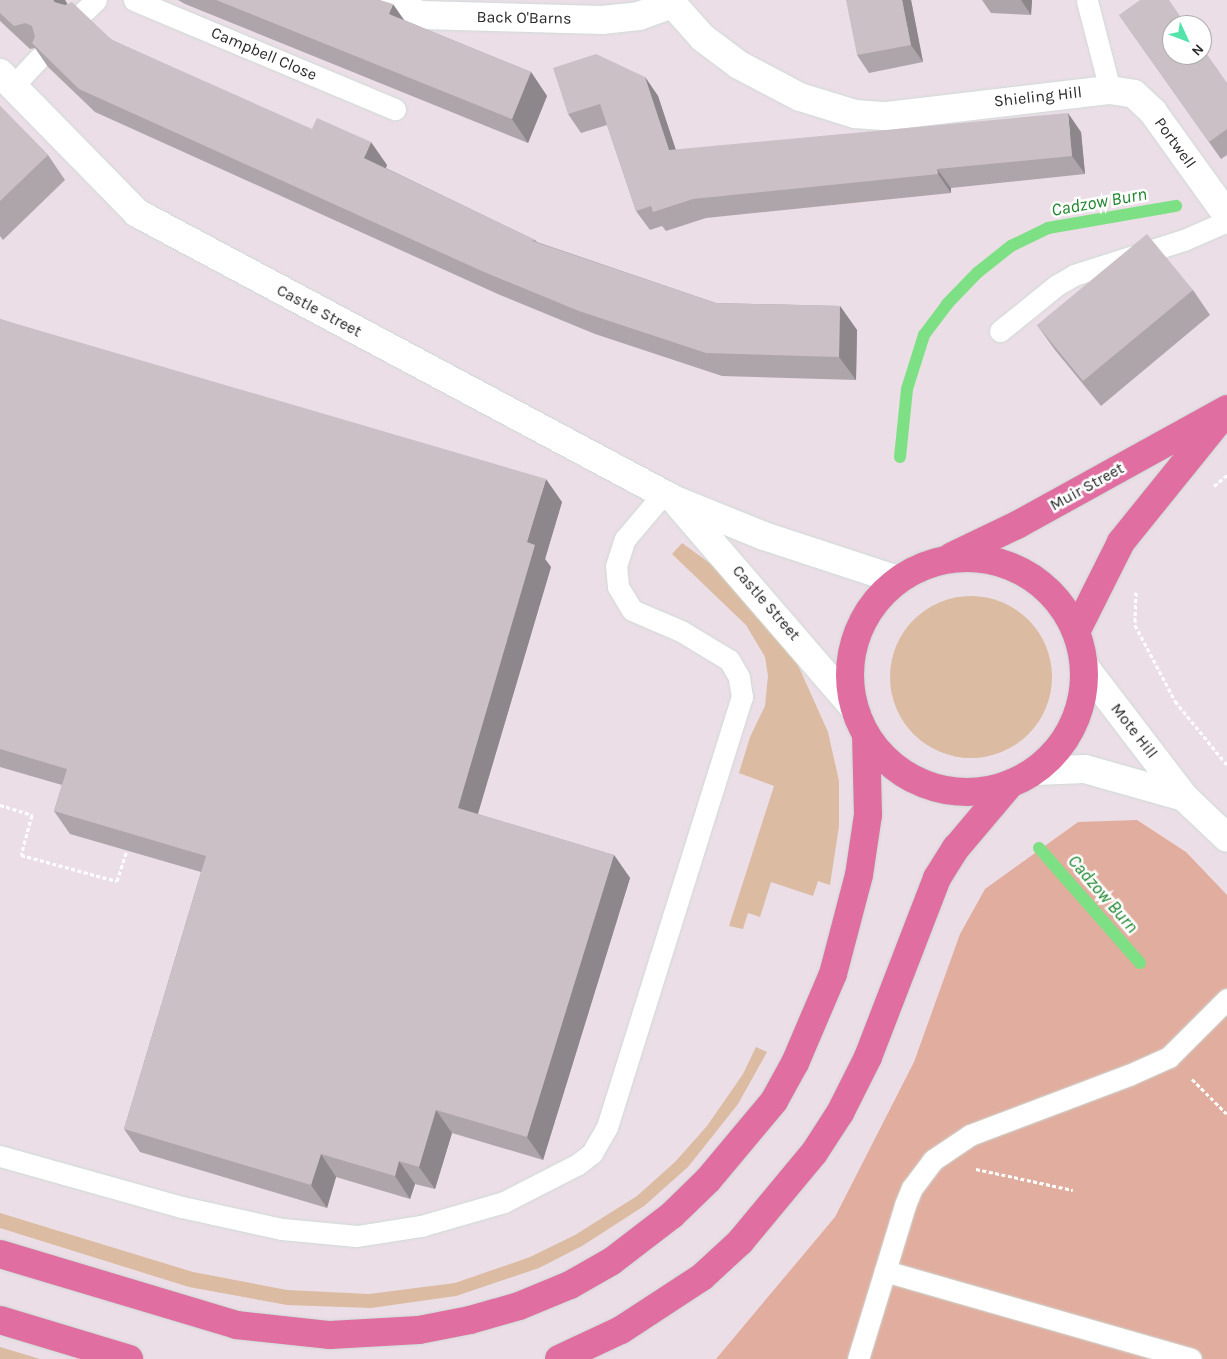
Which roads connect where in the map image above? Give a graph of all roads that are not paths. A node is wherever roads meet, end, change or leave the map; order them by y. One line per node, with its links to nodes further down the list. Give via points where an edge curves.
1 (96, 0): 7 (lane)
2 (134, 0): 11 (lane, Campbell Close)
3 (377, 0): 6 (street, Back O'Barns, via 421,15)
4 (1087, 1): 10 (lane)
5 (670, 2): 6 (street, Back O'Barns, via 620,19); 10 (street, Shieling Hill, via 726,57 784,89 826,106 870,116)
6 (478, 9)
7 (79, 16)
8 (39, 58): 9 (lane)
9 (6, 79): 16 (street, Castle Street, via 137,213)
10 (1110, 90): 12 (street, Portwell, via 1134,94 1146,103)
11 (394, 109)
12 (1227, 215)
13 (1227, 221): 14 (lane, via 1192,237 1074,275)
14 (1000, 331)
15 (1227, 410): 17 (main road, Muir Street, via 1017,525); 19 (main road, Muir Street, via 1121,542)
16 (669, 497): 18 (street, Castle Street, via 764,536); 21 (street, Castle Street); 28 (lane, via 625,539 616,566 618,587 632,610 681,631 729,660 739,677 742,697 607,1127 592,1153 578,1164 504,1202 421,1226 357,1236 282,1230 182,1207)
17 (944, 560): 18 (main road); 19 (main road, via 971,558 998,562 1023,572 1045,588 1063,608)
18 (898, 580): 21 (main road, via 877,600 862,624 852,651 850,680)
19 (1076, 632): 20 (main road)
20 (1084, 666): 23 (main road, via 1082,696 1073,725 1057,750); 25 (street, Mote Hill)
21 (854, 708): 22 (main road)
22 (866, 735): 24 (main road, via 904,774 929,786 956,792 983,791); 29 (main road, via 868,815 859,875 833,974 795,1063 774,1101 708,1180 672,1215 612,1261 570,1285 519,1306 470,1320 419,1330 330,1334 236,1325)
23 (1035, 771): 24 (main road); 25 (street, Mote Hill, via 1085,769)
24 (1010, 784): 33 (main road, via 956,848 937,878 864,1065 840,1113 814,1153 740,1242 702,1277 621,1330)
25 (1184, 796): 26 (street, Mote Hill)
26 (1227, 838)
27 (1223, 1003): 30 (lane, via 1177,1050 1129,1075 970,1135 933,1160 912,1188)
28 (0, 1156)
29 (0, 1254)
30 (885, 1271): 34 (lane); 35 (lane)
31 (0, 1320): 32 (main road)
32 (129, 1359)
33 (559, 1359)
34 (858, 1359)
35 (1191, 1359)

